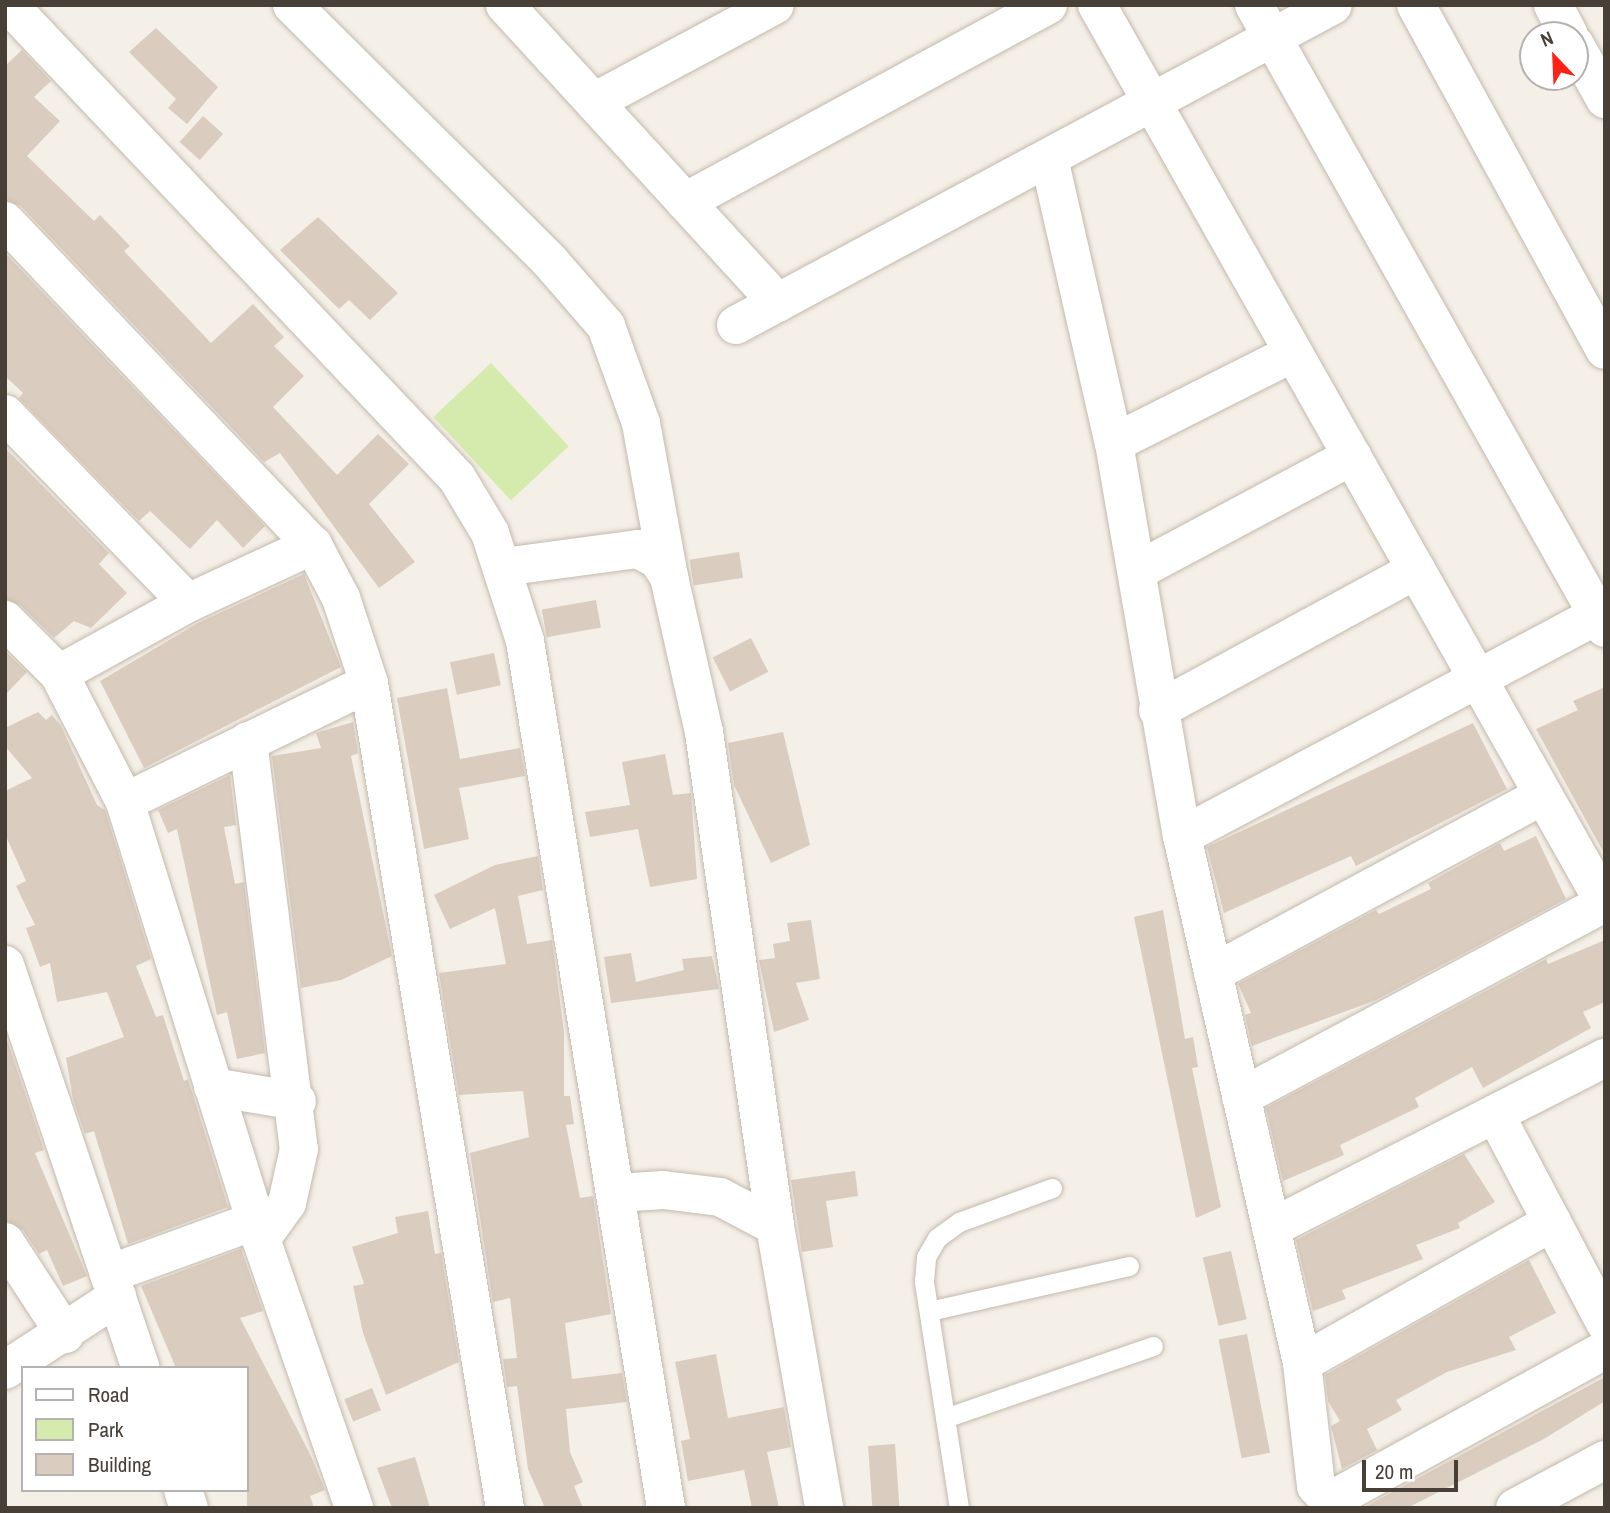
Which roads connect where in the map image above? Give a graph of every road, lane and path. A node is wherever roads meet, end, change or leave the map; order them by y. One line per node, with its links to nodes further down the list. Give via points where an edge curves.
1 (9, 5): 27 (street, via 457,478)
2 (292, 5): 30 (street, via 548,259 606,326 641,423)
3 (775, 5): 14 (street)
4 (1048, 5): 17 (street)
5 (1097, 5): 15 (street)
6 (1333, 5): 11 (street)
7 (1416, 5): 21 (street)
8 (1553, 5): 10 (street)
9 (509, 6): 14 (street)
10 (1562, 21)
11 (1263, 22): 15 (street); 32 (street)
12 (1589, 70): 13 (street)
13 (1605, 99)
14 (594, 102): 17 (street)
15 (1152, 103): 16 (street); 22 (street)
16 (1049, 158): 19 (street); 24 (street)
17 (685, 202): 19 (street)
18 (5, 220): 26 (street)
19 (778, 303): 20 (street)
20 (736, 325)
21 (1605, 350)
22 (1293, 353): 24 (street); 25 (street)
23 (5, 414): 31 (street)
24 (1114, 443): 29 (street)
25 (1352, 456): 28 (street); 29 (street)
26 (313, 545): 31 (street); 36 (street, via 341,598)
27 (503, 567): 30 (street, via 638,549 657,559); 51 (street, via 525,641)
28 (1416, 570): 35 (street); 37 (street)
29 (1137, 571): 37 (street)
30 (669, 577): 53 (street, via 704,732)
31 (188, 603): 34 (street)
32 (1602, 618): 35 (street)
33 (5, 620): 34 (street)
34 (59, 674): 40 (street)
35 (1480, 682): 39 (street); 41 (street)
36 (369, 683): 38 (street); 71 (street)
37 (1158, 710): 41 (street)
38 (248, 741): 40 (street); 48 (street)
39 (1543, 794): 42 (street); 44 (street)
40 (125, 802): 46 (street)
41 (1182, 836): 44 (street)
42 (1605, 903): 47 (street)
43 (5, 965): 58 (street)
44 (1213, 973): 47 (street)
45 (1605, 1058): 49 (street)
46 (213, 1087): 48 (street); 55 (street)
47 (1241, 1097): 54 (street)
48 (298, 1101): 55 (street, via 299,1149 287,1203)
49 (1495, 1114): 52 (street); 54 (street)
50 (1052, 1188): 59 (lane, via 959,1222 937,1238 926,1258)
51 (617, 1193): 53 (street, via 663,1190 720,1197); 72 (street)
52 (1552, 1222): 60 (street); 64 (street)
53 (775, 1226): 73 (street)
54 (1272, 1228): 64 (street)
55 (258, 1230): 58 (street); 70 (street)
56 (5, 1242): 61 (street)
57 (1129, 1266): 59 (lane)
58 (113, 1286): 61 (street); 65 (street)
59 (929, 1311): 67 (lane)
60 (1605, 1323)
61 (65, 1334): 66 (street)
62 (1153, 1346): 67 (lane)
63 (1605, 1350): 64 (street, via 1333,1498 1316,1486)
64 (1302, 1363)
65 (140, 1366)
66 (5, 1370)
67 (945, 1419): 74 (lane)
68 (1605, 1460): 69 (street)
69 (1522, 1506)
70 (354, 1508)
71 (505, 1508)
72 (666, 1508)
73 (824, 1508)
74 (959, 1508)

